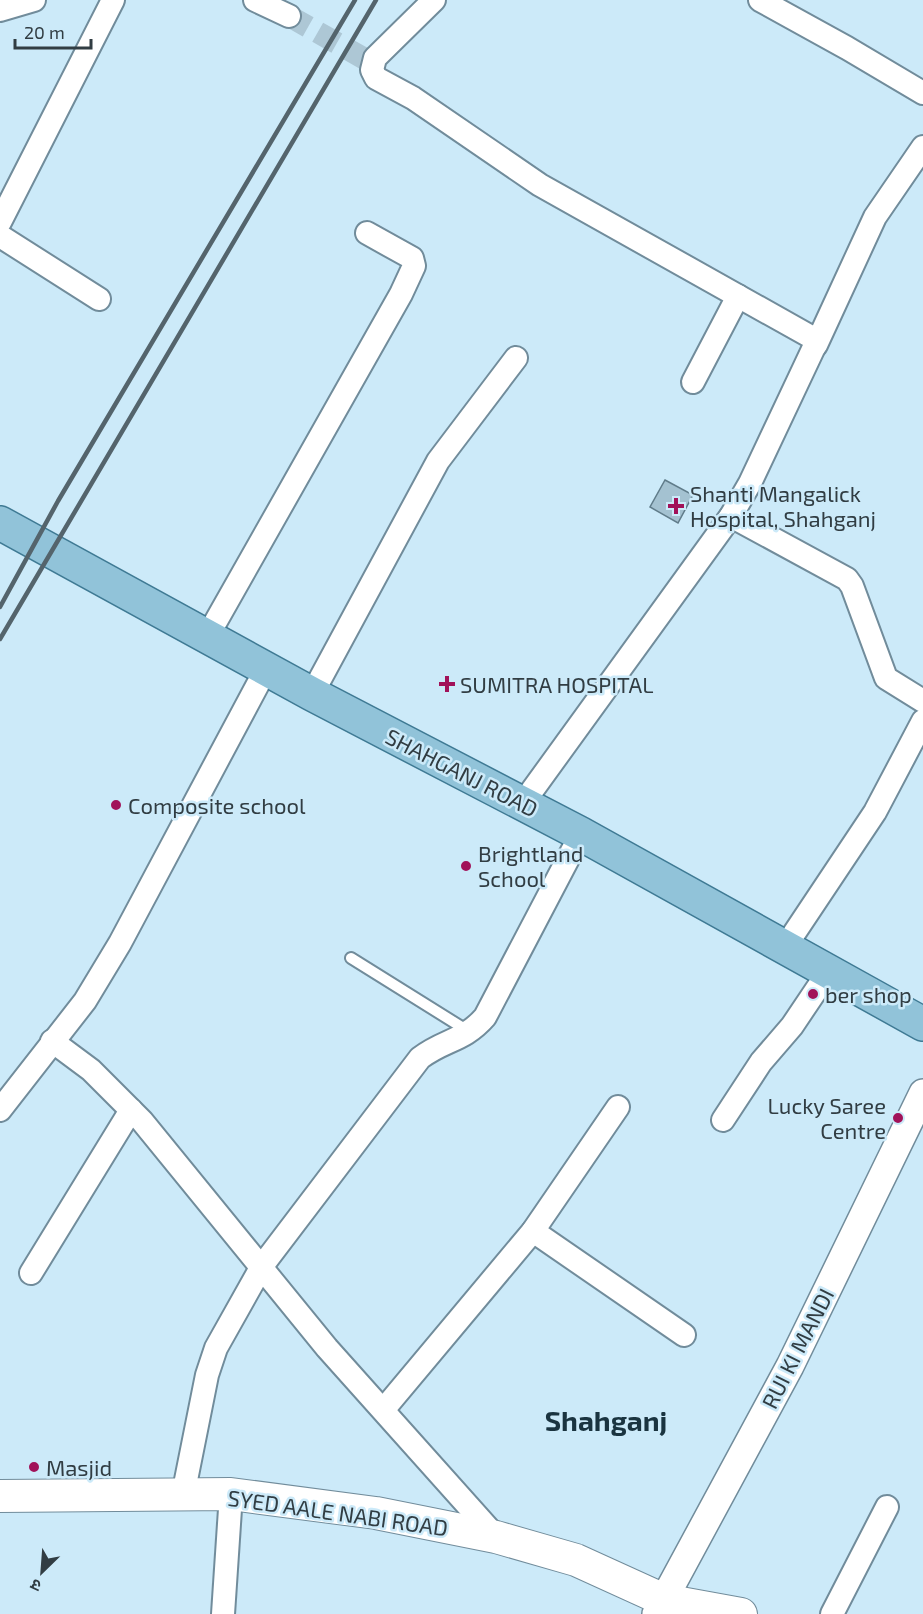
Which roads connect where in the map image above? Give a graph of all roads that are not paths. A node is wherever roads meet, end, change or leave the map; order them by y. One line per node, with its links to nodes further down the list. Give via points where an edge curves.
1 (34, 0): 6 (street)
2 (113, 0): 10 (street)
3 (255, 0): 7 (street)
4 (434, 0): 13 (street, via 375,58 372,63 376,78 413,98 540,185)
5 (760, 0): 8 (street)
6 (0, 10)
7 (289, 16)
8 (923, 93)
9 (923, 147): 15 (street, via 875,217)
10 (0, 222)
11 (367, 233): 20 (street, via 412,258 414,266)
12 (0, 236): 14 (street)
13 (738, 296): 15 (street, via 813,338); 17 (street)
14 (99, 299)
15 (816, 345): 18 (street)
16 (516, 358): 22 (street, via 438,461)
17 (693, 382)
18 (731, 516): 23 (street, via 847,579 886,678); 25 (street)
19 (0, 523): 20 (main road, SHAHGANJ ROAD)
20 (207, 637): 21 (main road, SHAHGANJ ROAD)
21 (266, 669): 22 (main road, SHAHGANJ ROAD); 32 (street, via 120,944 85,1001)
22 (312, 694): 25 (main road, SHAHGANJ ROAD)
23 (923, 701)
24 (923, 721): 27 (street, via 875,812)
25 (523, 803): 26 (main road, SHAHGANJ ROAD)
26 (581, 834): 27 (main road, SHAHGANJ ROAD); 31 (street, via 485,1017)
27 (785, 948): 29 (main road, SHAHGANJ ROAD)
28 (351, 957): 31 (lane)
29 (829, 971): 30 (main road, SHAHGANJ ROAD); 37 (street)
30 (923, 1024)
31 (471, 1033): 39 (street, via 435,1047 420,1058)
32 (52, 1041): 35 (street); 36 (street, via 91,1070)
33 (923, 1093): 48 (street, RUI KI MANDI, via 790,1366)
34 (618, 1107): 38 (street)
35 (0, 1110)
36 (131, 1110): 39 (street); 40 (street)
37 (723, 1120)
38 (533, 1231): 41 (street); 42 (street)
39 (262, 1266): 42 (street, via 327,1348); 44 (street, via 213,1357)
40 (31, 1273)
41 (684, 1335)
42 (384, 1409): 47 (street)
43 (231, 1494): 44 (main road, SYED AALE NABI ROAD); 47 (main road, SYED AALE NABI ROAD, via 376,1513); 49 (street)
44 (183, 1495): 45 (main road, SYED AALE NABI ROAD)
45 (0, 1496)
46 (887, 1507): 51 (street)
47 (496, 1537): 48 (main road, SYED AALE NABI ROAD, via 576,1560)
48 (660, 1607): 50 (main road, SYED AALE NABI ROAD)
49 (223, 1614)
50 (741, 1614)
51 (832, 1614)

